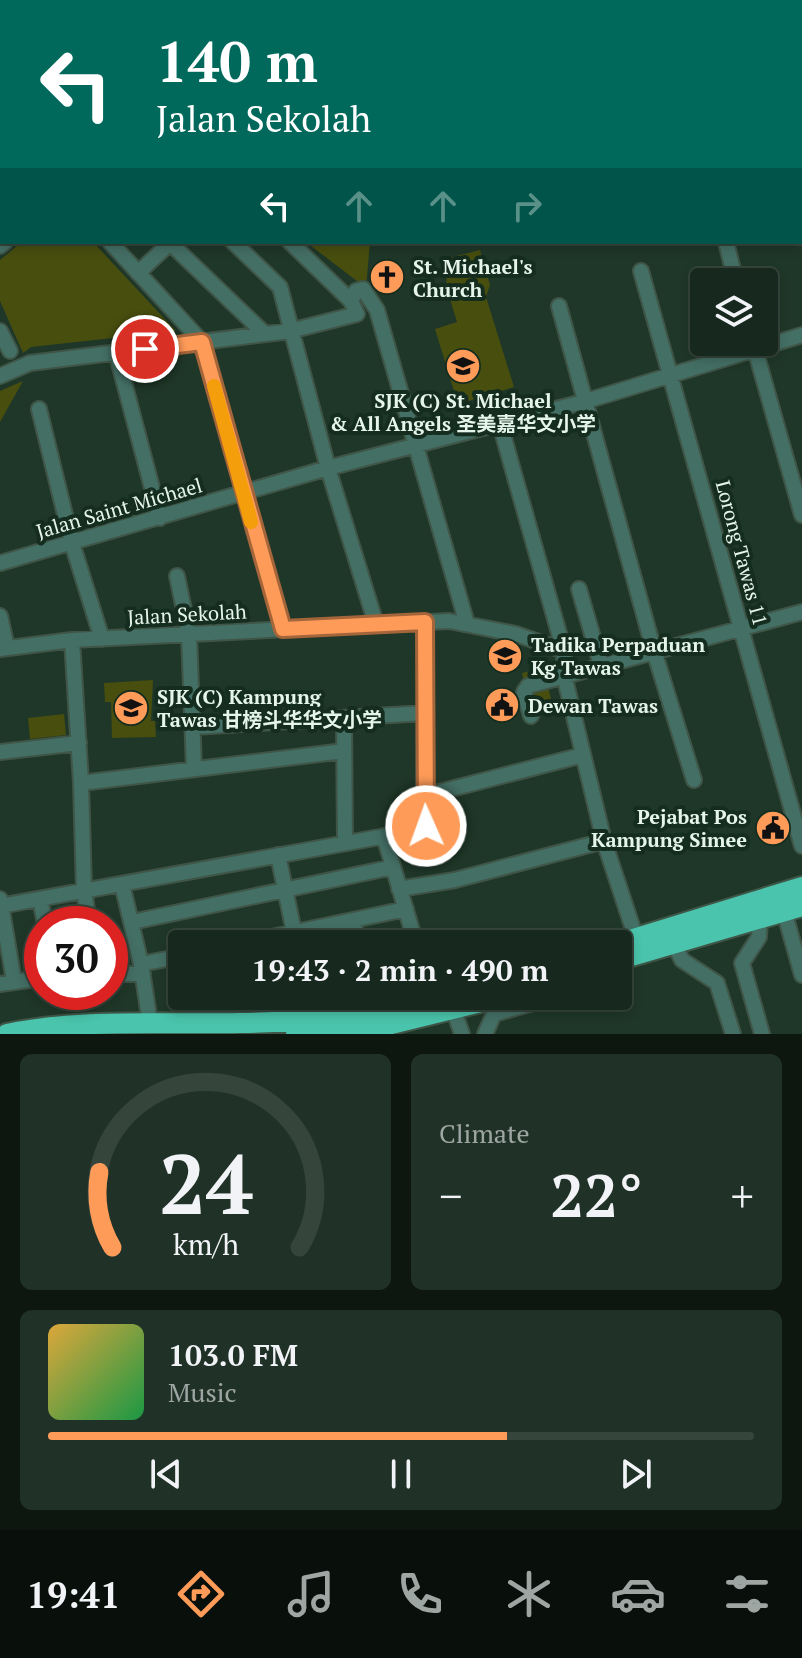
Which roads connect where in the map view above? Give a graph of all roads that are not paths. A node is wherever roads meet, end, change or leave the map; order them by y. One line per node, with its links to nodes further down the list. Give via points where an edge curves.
1 (112, 244): 8 (street)
2 (235, 244): 12 (street, via 280,287)
3 (292, 244): 10 (street)
4 (726, 244): 6 (street)
5 (173, 246): 8 (street); 13 (street)
6 (732, 268)
7 (641, 271): 22 (street, Lorong Tawas 11)
8 (138, 273): 16 (street)
9 (559, 306): 23 (street)
10 (354, 308): 12 (street); 26 (street, via 356,291 363,289 377,310)
11 (0, 331): 17 (street)
12 (290, 331): 13 (street); 27 (street)
13 (265, 334): 16 (street)
14 (802, 335): 15 (street, Jalan Saint Michael)
15 (778, 340)
16 (202, 342): 18 (street); 28 (street)
17 (10, 351)
18 (116, 352): 21 (street, via 30,363); 30 (street)
19 (725, 356): 22 (street, Jalan Saint Michael)
20 (757, 356): 29 (street)
21 (0, 376)
22 (672, 376): 23 (street, Jalan Saint Michael); 40 (street, Lorong Tawas 11)
23 (583, 402): 25 (street, Jalan Saint Michael); 47 (street)
24 (39, 409): 31 (street)
25 (500, 424): 26 (street, Jalan Saint Michael); 46 (street)
26 (414, 448): 27 (street, Jalan Saint Michael); 39 (street)
27 (328, 468): 28 (street, Jalan Saint Michael); 38 (street)
28 (242, 493): 30 (street, Jalan Saint Michael); 41 (street)
29 (802, 515)
30 (160, 518): 31 (street, Jalan Saint Michael)
31 (72, 543): 32 (street, Jalan Saint Michael); 43 (street)
32 (0, 563)
33 (177, 576): 42 (street)
34 (579, 589): 48 (street)
35 (802, 612): 40 (street)
36 (0, 616): 45 (street)
37 (425, 622): 38 (street, Jalan Sekolah); 39 (street, Jalan Sekolah); 50 (street)
38 (376, 624): 41 (street, Jalan Sekolah)
39 (467, 624): 46 (street, Jalan Sekolah)
40 (742, 628): 47 (street); 65 (street, Lorong Tawas 11)
41 (283, 629): 42 (street, Jalan Sekolah)
42 (189, 634): 43 (street, Jalan Sekolah); 53 (street)
43 (102, 639): 44 (street, Jalan Sekolah)
44 (72, 640): 45 (street, Jalan Sekolah); 54 (street)
45 (4, 648)
46 (564, 651): 49 (street)
47 (654, 651): 48 (street); 59 (street)
48 (601, 665): 49 (street)
49 (564, 675): 51 (street, via 526,689); 57 (street)
50 (425, 713): 52 (street); 61 (street)
51 (531, 716)
52 (344, 718): 53 (street); 55 (street)
53 (193, 727): 58 (street)
54 (79, 743): 56 (street); 60 (street)
55 (344, 751): 58 (street); 64 (street)
56 (0, 752)
57 (583, 755): 61 (street); 63 (street)
58 (194, 768): 60 (street)
59 (694, 780)
60 (81, 783): 71 (street)
61 (424, 796): 62 (street, via 425,828)
62 (384, 836): 64 (street); 67 (street)
63 (604, 841): 70 (street, via 455,880); 87 (street)
64 (345, 843): 66 (street)
65 (802, 846)
66 (278, 855): 68 (street); 72 (street)
67 (393, 867): 70 (street); 72 (street)
68 (122, 884): 71 (street); 82 (street)
69 (802, 887): 89 (highway)
70 (399, 889): 79 (street)
71 (84, 890): 74 (street); 77 (street)
72 (286, 892): 82 (street); 83 (street)
73 (0, 899): 75 (street)
74 (40, 899): 75 (street); 76 (street)
75 (0, 906): 96 (street)
76 (41, 906)
77 (86, 906)
78 (793, 908): 80 (highway); 88 (street)
79 (406, 909): 81 (street); 86 (street)
80 (760, 918): 90 (highway); 110 (street, via 759,937 742,963)
81 (353, 920): 84 (street); 85 (street)
82 (132, 922): 93 (street)
83 (294, 930)
84 (304, 930)
85 (355, 930)
86 (412, 930)
87 (624, 930)
88 (796, 933): 95 (street)
89 (632, 939)
90 (673, 942): 91 (highway); 109 (street, via 682,960 717,983)
91 (632, 955)
92 (168, 961): 93 (street)
93 (142, 969): 94 (street); 103 (street)
94 (128, 971)
95 (802, 975)
96 (7, 982)
97 (308, 1010): 102 (street)
98 (340, 1010): 102 (highway)
99 (416, 1010): 106 (highway, via 367,1030)
100 (447, 1010): 107 (street)
101 (508, 1010): 108 (street, via 494,1014)
102 (308, 1020): 103 (highway)
103 (150, 1023): 104 (highway)
104 (34, 1032): 105 (highway)
105 (7, 1034)
106 (288, 1034)
107 (462, 1034)
108 (485, 1034)
109 (733, 1034)
110 (762, 1034)

